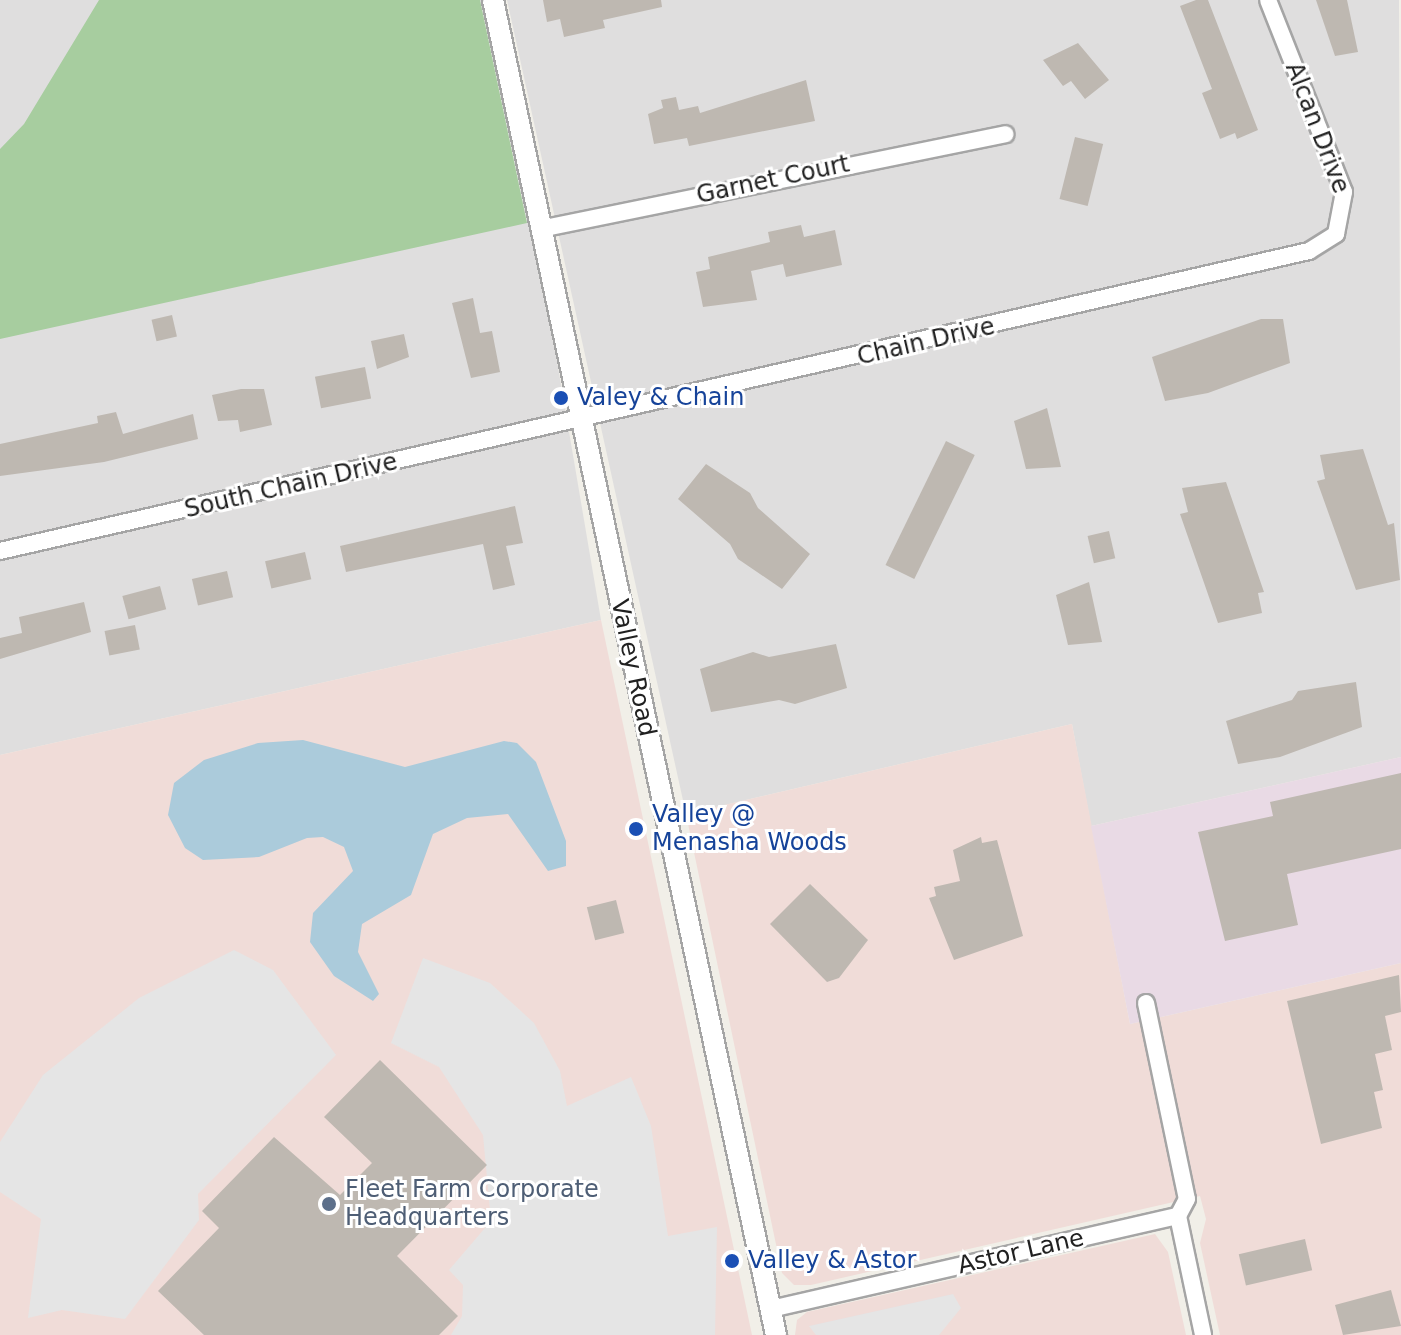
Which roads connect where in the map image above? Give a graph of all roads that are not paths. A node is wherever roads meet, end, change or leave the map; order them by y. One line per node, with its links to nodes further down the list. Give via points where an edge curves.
1 (493, 0): 4 (street, Valley Road)
2 (1268, 0): 5 (street, Alcan Drive, via 1346,207 1325,244)
3 (1005, 134): 4 (street, Garnet Court)
4 (540, 229): 6 (street, Valley Road)
5 (1270, 260): 6 (street, Chain Drive)
6 (582, 421): 7 (street, South Chain Drive); 10 (street, Valley Road)
7 (0, 551)
8 (1146, 1003): 9 (street, via 1187,1199)
9 (1178, 1216): 10 (street, Astor Lane); 12 (street)
10 (771, 1309): 11 (street, Valley Road)
11 (776, 1335)
12 (1203, 1335)

